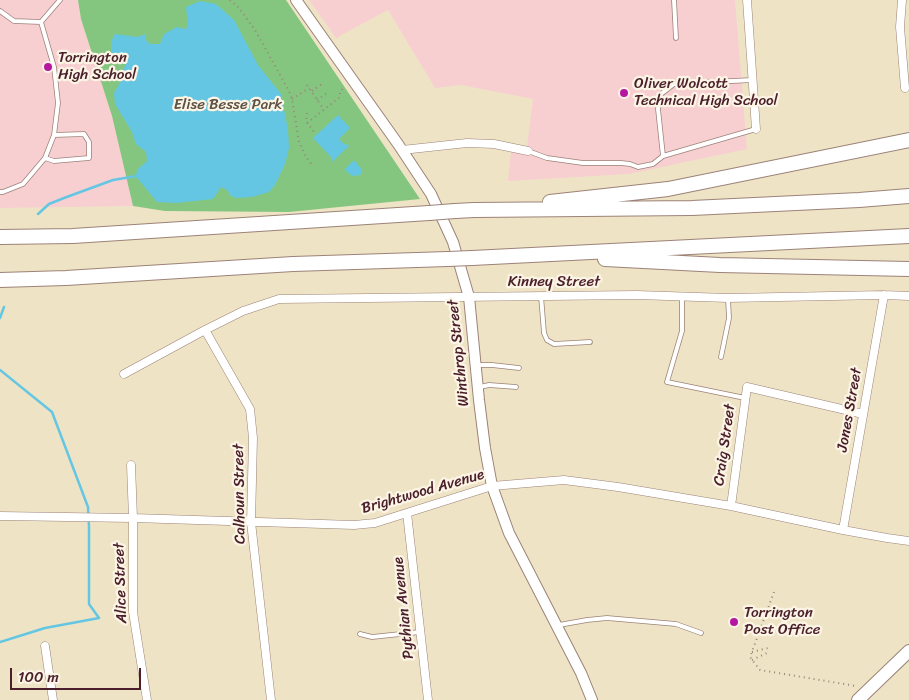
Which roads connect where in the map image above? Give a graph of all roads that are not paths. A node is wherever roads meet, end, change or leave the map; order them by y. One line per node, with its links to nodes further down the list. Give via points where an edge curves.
1 (60, 0): 8 (lane)
2 (296, 0): 15 (street, Winthrop Street)
3 (674, 0): 9 (lane)
4 (747, 0): 10 (street)
5 (902, 0): 7 (street)
6 (0, 11): 8 (lane, via 14,21)
7 (905, 13): 11 (street, via 900,28)
8 (41, 22): 13 (lane, via 54,68 58,103)
9 (676, 38)
10 (753, 80): 12 (street); 17 (lane, via 674,84 661,94 658,110)
11 (905, 88)
12 (756, 129): 17 (lane)
13 (54, 135): 18 (lane); 18 (lane, via 84,134 89,142 89,158 54,161)
14 (909, 140): 21 (highway, via 668,189)
15 (402, 150): 16 (street, via 467,143 494,144); 31 (street, Winthrop Street, via 435,202 453,242)
16 (528, 151): 17 (lane, via 547,158 638,167 653,164)
17 (663, 156)
18 (45, 158): 19 (lane, via 23,184)
19 (0, 192)
20 (909, 196): 21 (highway, via 692,208)
21 (474, 210): 23 (highway, bridge, via 73,236)
22 (909, 236): 24 (highway)
23 (0, 237)
24 (532, 256): 25 (highway); 26 (highway, bridge, via 293,264)
25 (909, 269)
26 (0, 280)
27 (884, 295): 30 (street, Kinney Street); 32 (street, Kinney Street); 42 (street, Jones Street)
28 (541, 296): 29 (street, Kinney Street); 31 (street, Kinney Street); 34 (lane, via 547,340 554,344)
29 (682, 296): 32 (street, Kinney Street); 41 (lane, via 682,331 667,382)
30 (909, 296)
31 (469, 297): 33 (street, Kinney Street, via 279,299 242,311); 36 (street, Winthrop Street)
32 (728, 298): 35 (lane, via 729,318)
33 (205, 330): 38 (street, Kinney Street); 49 (street, Calhoun Street, via 250,409)
34 (590, 342)
35 (721, 357)
36 (476, 366): 37 (lane); 40 (street, Winthrop Street)
37 (519, 368)
38 (124, 374)
39 (516, 387): 40 (lane, via 489,385)
40 (478, 388): 44 (street, Winthrop Street)
41 (745, 398): 42 (street, Craig Street, via 747,387); 45 (street, Craig Street)
42 (863, 414): 50 (street, Jones Street)
43 (131, 465): 48 (street, Alice Street)
44 (492, 486): 45 (street, Brightwood Avenue, via 564,480); 46 (street, Brightwood Avenue); 52 (street, Winthrop Street, via 509,533)
45 (731, 506): 50 (street, Brightwood Avenue)
46 (407, 513): 49 (street, Brightwood Avenue, via 375,523 354,525); 53 (street, Pythian Avenue)
47 (0, 516): 48 (street, Brightwood Avenue)
48 (133, 518): 49 (street, Brightwood Avenue); 60 (street, Alice Street, via 133,612)
49 (251, 522): 61 (street, Calhoun Street)
50 (843, 530): 51 (street, Brightwood Avenue)
51 (909, 540)
52 (557, 626): 54 (lane, via 607,618 676,624); 63 (street, Winthrop Street)
53 (421, 632): 55 (lane, via 372,637); 62 (street, Pythian Avenue)
54 (701, 633)
55 (360, 634)
56 (45, 646): 59 (street)
57 (909, 651): 58 (main road)
58 (862, 696)
59 (52, 700)
60 (147, 700)
61 (271, 700)
62 (428, 700)
63 (592, 700)

